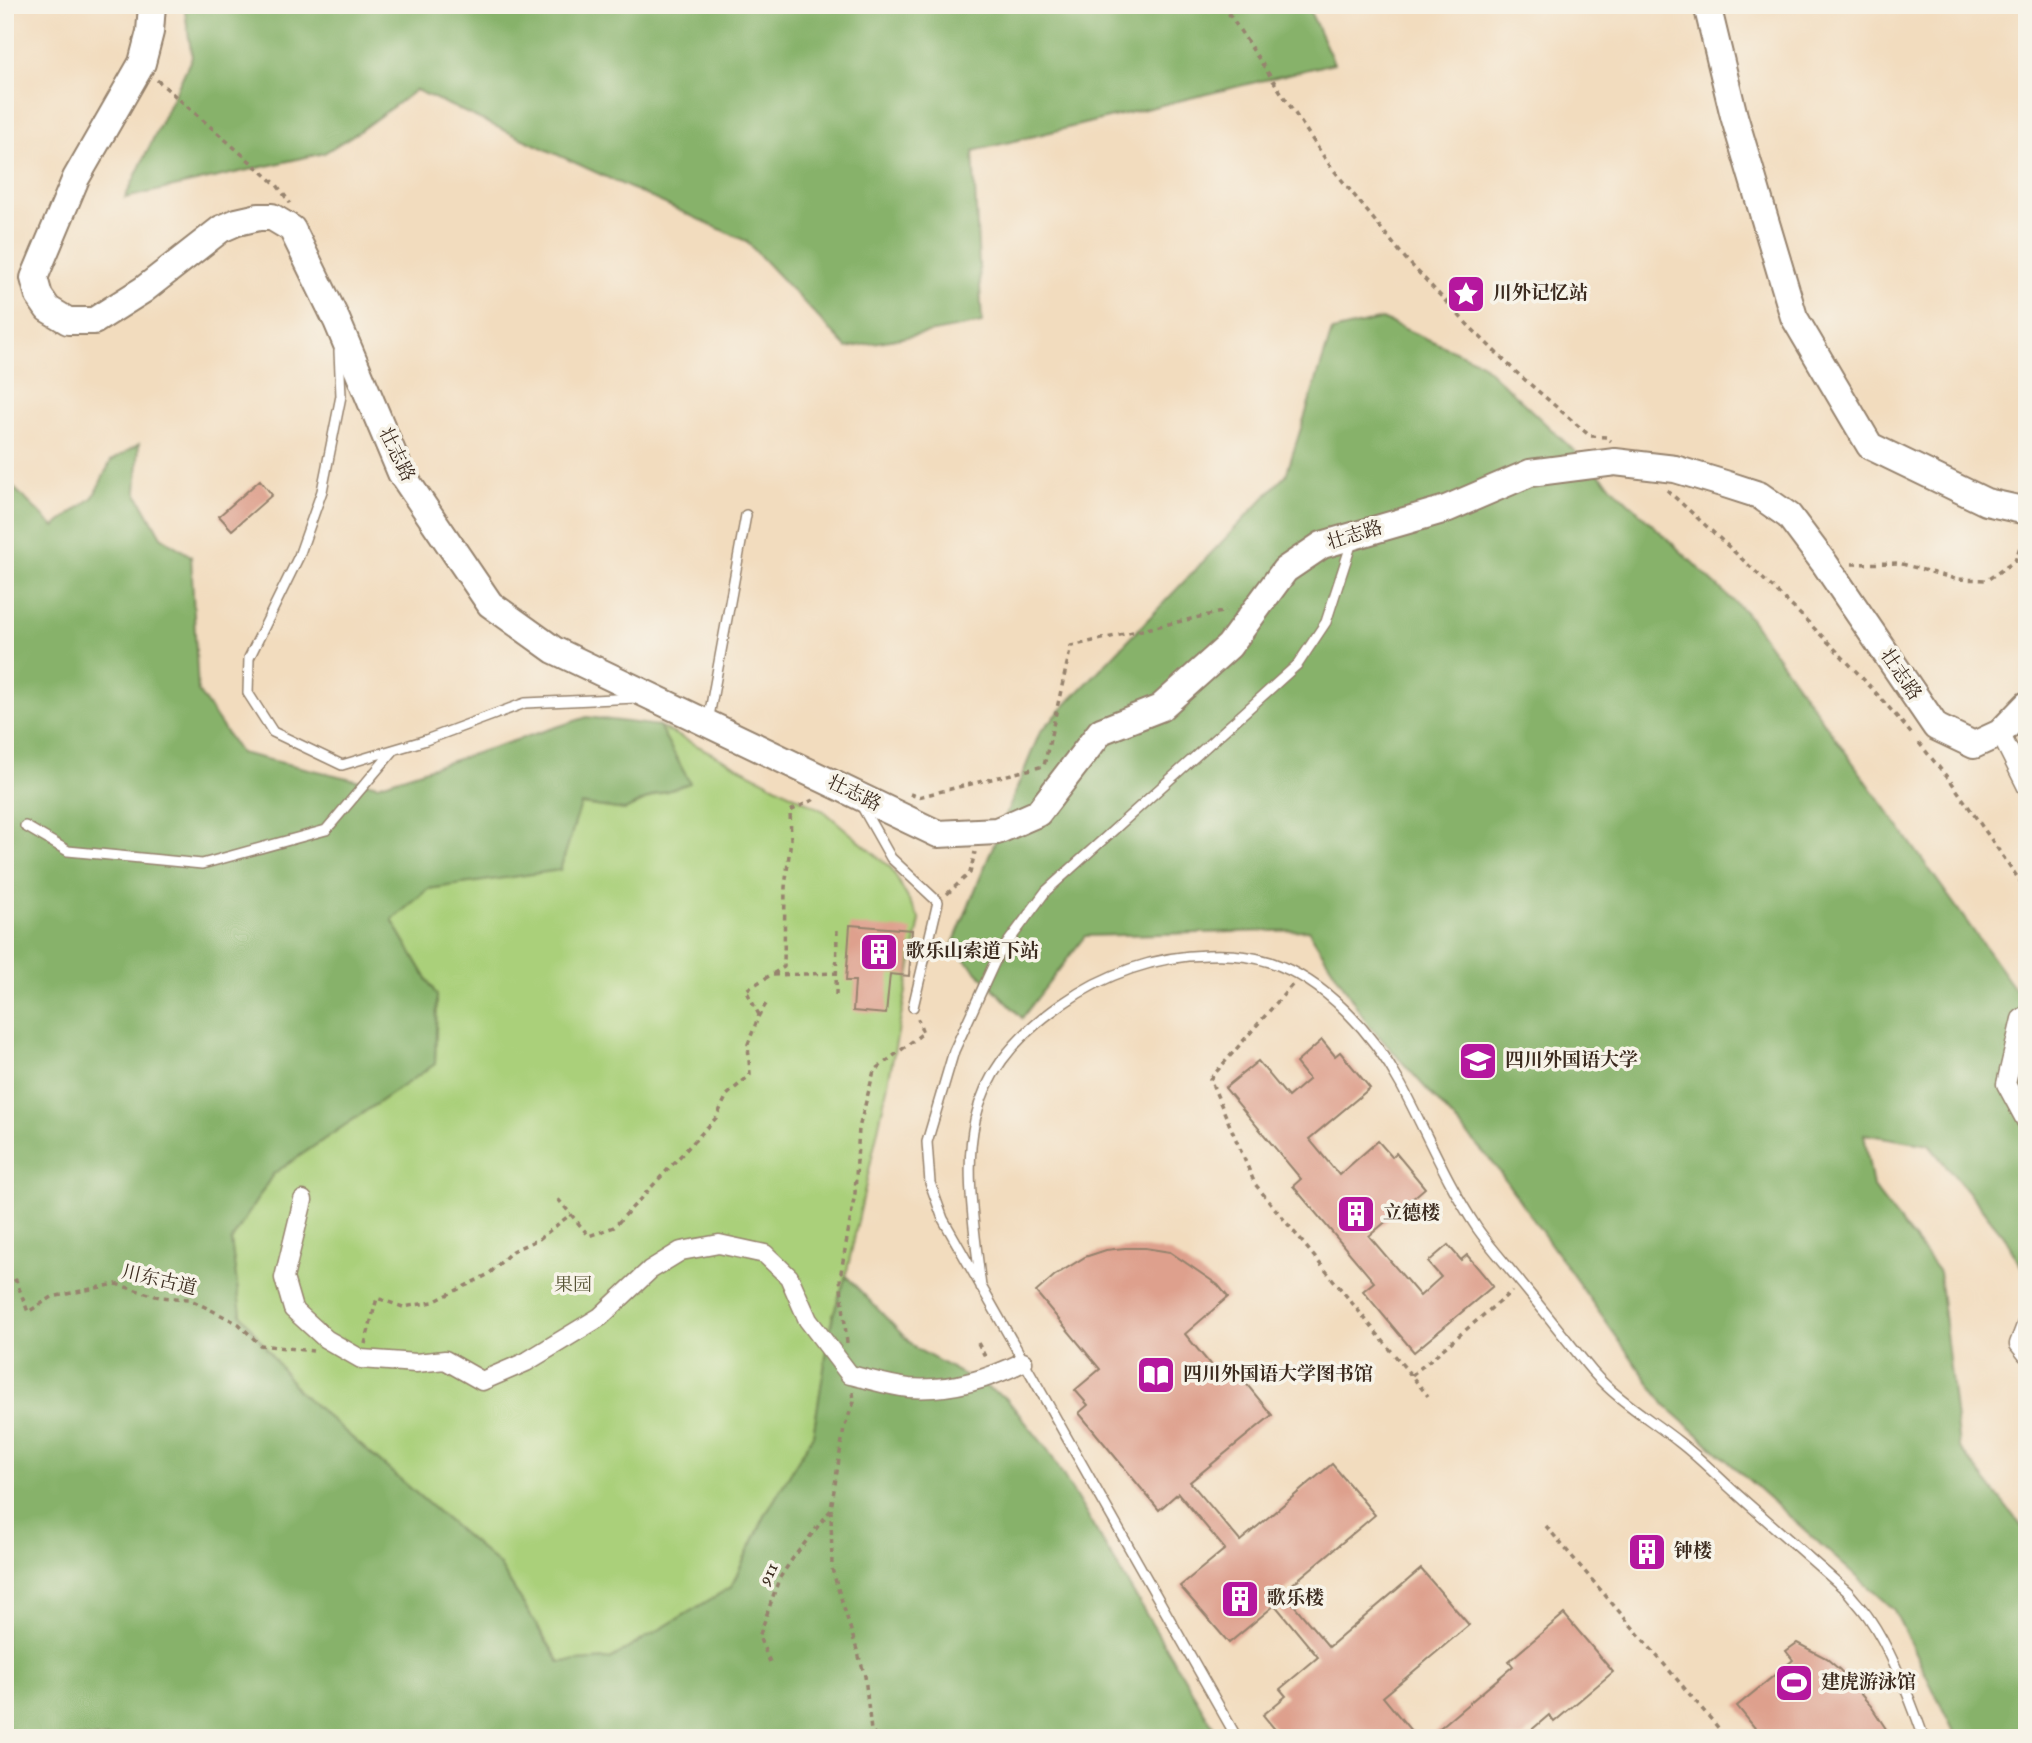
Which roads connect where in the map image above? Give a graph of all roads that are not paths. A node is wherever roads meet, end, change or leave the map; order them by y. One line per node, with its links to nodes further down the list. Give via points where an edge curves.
1 (152, 5): 3 (street, 壮志路, via 142,63 76,178 34,278 39,296 48,309 68,321 94,321 143,290 221,229 259,216 272,217 292,229)
2 (1707, 5): 4 (street, via 1734,116 1794,317 1870,446 1986,502)
3 (337, 321): 7 (street, 壮志路, via 401,473 491,604 554,650); 11 (lane, via 341,396 322,491 299,556 249,658 248,693 273,732 342,765)
4 (2027, 511)
5 (746, 515): 9 (lane)
6 (1353, 537): 10 (street, 壮志路, via 1446,509 1530,473 1615,462 1675,468 1759,495 1789,516 1936,727 1974,745); 13 (street, 壮志路, via 1322,545 1285,570 1229,646 1160,708 1101,730 1038,813 997,831 938,834); 19 (lane, via 1326,622 1298,664 1046,891 997,957 954,1051 927,1142 934,1195)
7 (653, 698): 9 (street, 壮志路); 11 (lane, via 525,703)
8 (2027, 705): 10 (street, 壮志路)
9 (708, 724): 13 (street, 壮志路)
10 (2000, 733): 12 (street)
11 (394, 750): 14 (lane, via 326,830 202,864 68,851)
12 (2027, 787)
13 (855, 794): 15 (lane, via 891,858 938,902)
14 (25, 826)
15 (913, 1007)
16 (2027, 1015): 17 (street, via 2021,1019 2006,1084)
17 (2027, 1123)
18 (303, 1200): 22 (street, via 284,1279 293,1309 326,1339 361,1359 445,1360 482,1381 526,1362 600,1317 650,1270 681,1251 719,1244 765,1254 789,1277 808,1320 850,1376 909,1388 964,1385)
19 (981, 1287): 22 (lane); 24 (lane, via 970,1196 972,1129 981,1097 1017,1041 1084,988 1154,961 1233,954 1268,961 1301,976 1339,1005 1380,1054 1478,1230 1595,1374 1680,1442 1848,1592 1868,1616)
20 (2027, 1323): 21 (street)
21 (2023, 1349)
22 (1023, 1362): 23 (lane)
23 (1237, 1738)
24 (1924, 1738)

